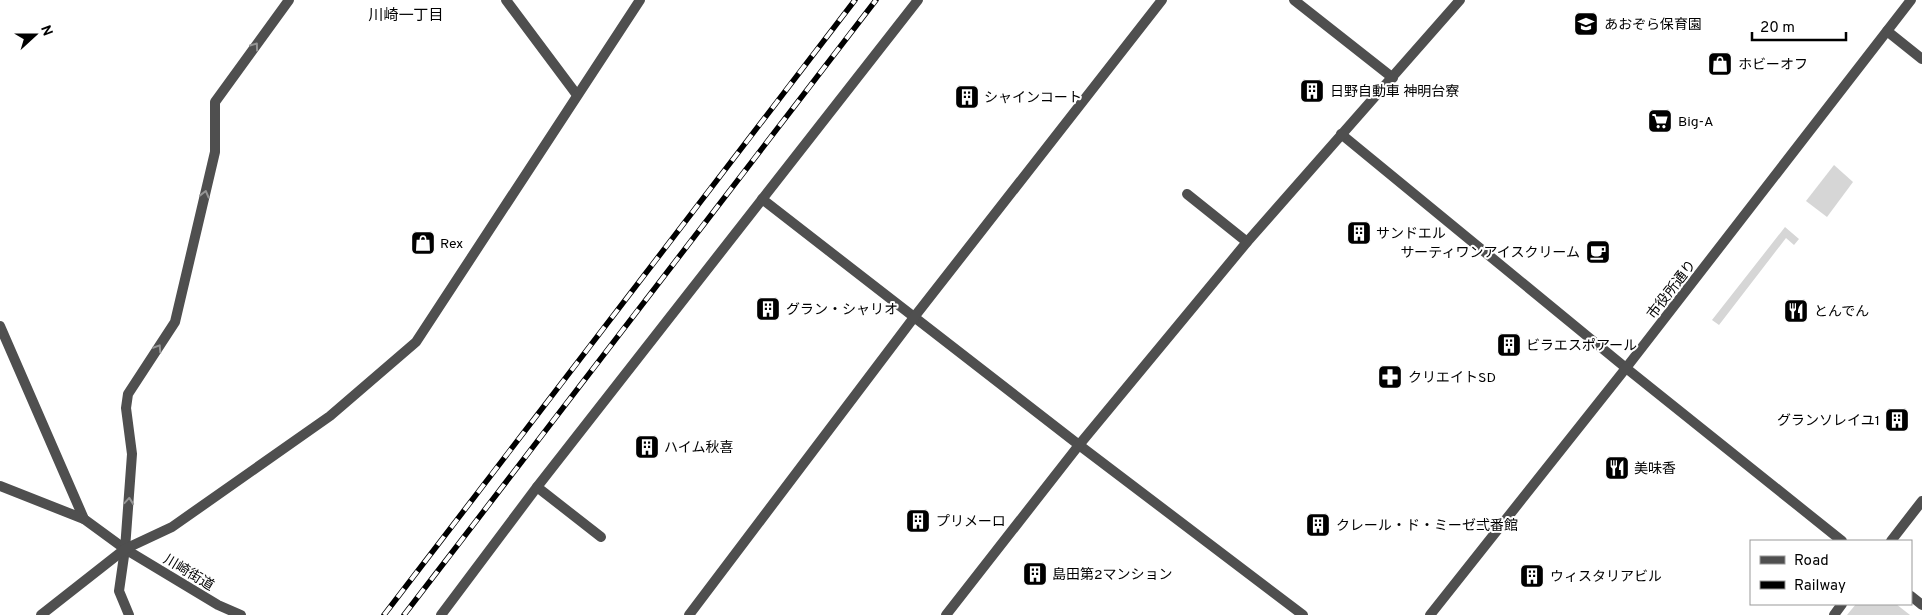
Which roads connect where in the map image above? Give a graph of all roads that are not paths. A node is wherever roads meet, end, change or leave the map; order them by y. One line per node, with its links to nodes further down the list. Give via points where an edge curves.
1 (288, 0): 28 (street, one-way to 1, via 132,454 126,408 128,394 175,322 214,152 215,102)
2 (506, 0): 12 (street)
3 (640, 0): 12 (street)
4 (918, 0): 15 (street)
5 (1162, 0): 17 (street)
6 (1294, 0): 11 (street)
7 (1460, 0): 11 (street)
8 (1911, 0): 9 (street, 市役所通り)
9 (1888, 31): 10 (street); 19 (street, 市役所通り)
10 (1922, 59)
11 (1393, 78): 13 (street)
12 (577, 95): 28 (street, via 416,342 330,416 172,527)
13 (1341, 134): 16 (street); 19 (street)
14 (1186, 194): 16 (street)
15 (762, 200): 17 (street); 22 (street)
16 (1246, 242): 20 (street)
17 (914, 316): 20 (street); 35 (street)
18 (0, 326): 24 (street)
19 (1626, 368): 26 (street); 38 (street, 市役所通り)
20 (1078, 444): 36 (street); 37 (street)
21 (0, 486): 24 (street)
22 (538, 487): 25 (street); 34 (street)
23 (1922, 501): 27 (street)
24 (84, 519): 28 (street, 川崎街道)
25 (601, 537)
26 (1841, 540)
27 (1892, 540)
28 (125, 550): 31 (street); 32 (street, via 119,591); 33 (street, 川崎街道)
29 (1912, 597): 30 (street)
30 (1922, 605)
31 (41, 615)
32 (129, 615)
33 (241, 615)
34 (441, 615)
35 (689, 615)
36 (946, 615)
37 (1302, 615)
38 (1430, 615)

